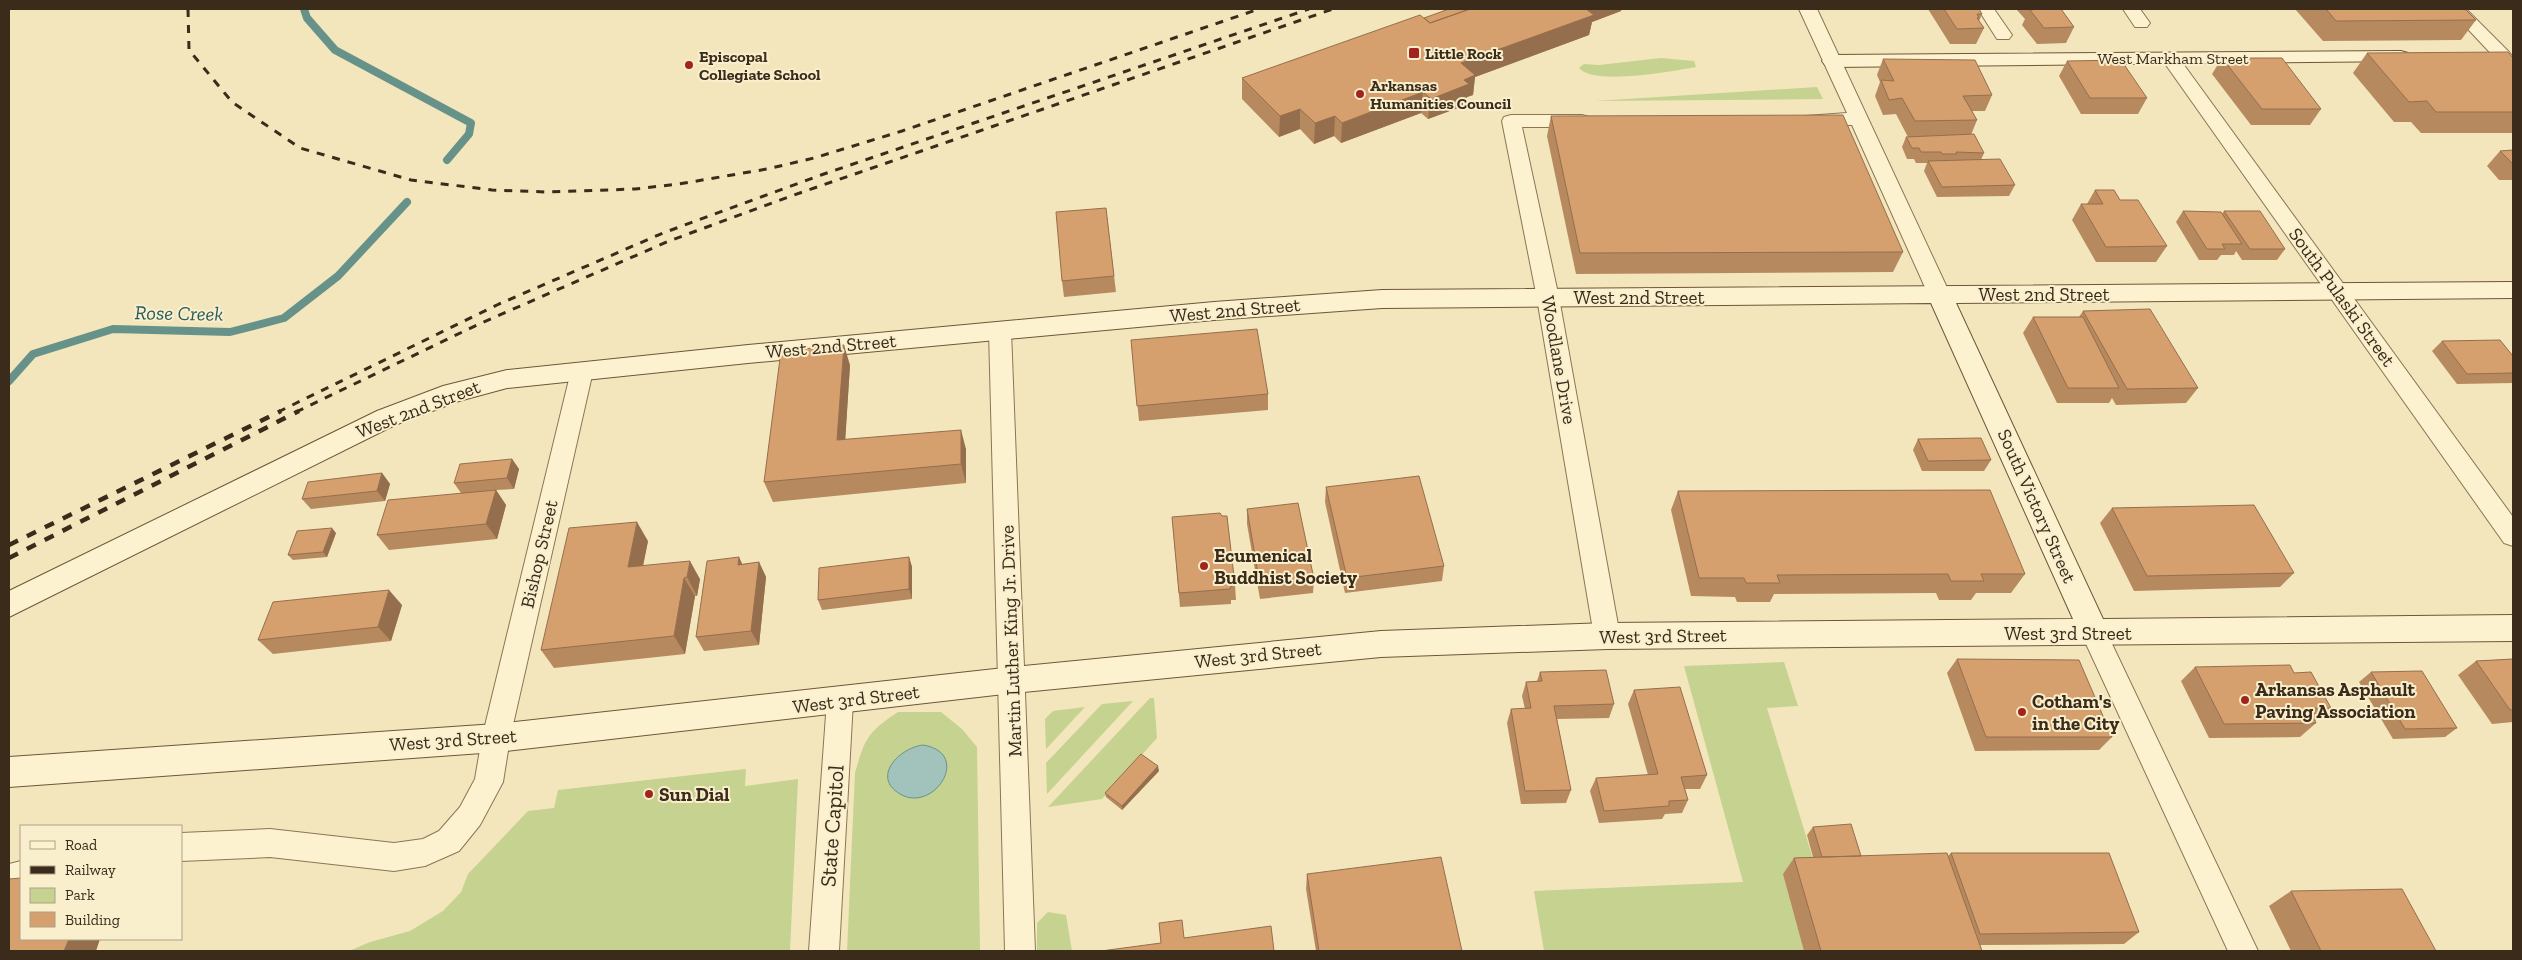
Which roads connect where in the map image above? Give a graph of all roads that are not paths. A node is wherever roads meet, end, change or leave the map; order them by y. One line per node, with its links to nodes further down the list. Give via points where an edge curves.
1 (1808, 9): 11 (street, South Victory Street)
2 (1986, 9): 6 (street)
3 (2131, 9): 5 (street)
4 (2456, 9): 10 (street)
5 (2141, 24)
6 (2003, 36)
7 (2473, 56): 10 (main road)
8 (2424, 57): 9 (main road, West Markham Street)
9 (2170, 58): 11 (main road, West Markham Street); 16 (street, South Pulaski Street)
10 (2510, 60)
11 (1832, 61): 12 (street, South Victory Street)
12 (1859, 119): 14 (street); 17 (street, South Victory Street)
13 (1605, 120): 18 (street, Woodlane Drive, via 1511,121)
14 (1797, 120)
15 (2513, 290): 16 (main road, West 2nd Street)
16 (2338, 292): 17 (main road, West 2nd Street); 21 (street, South Pulaski Street)
17 (1939, 294): 18 (main road, West 2nd Street); 24 (main road, South Victory Street)
18 (1548, 298): 19 (main road, West 2nd Street, via 1416,298 1317,303); 25 (street, Woodlane Drive)
19 (1000, 331): 20 (main road, West 2nd Street); 26 (street, Martin Luther King Jr. Drive)
20 (582, 371): 22 (main road, West 2nd Street, via 484,384 386,418); 28 (street, Bishop Street)
21 (2513, 536)
22 (9, 605)
23 (2513, 628): 24 (main road, West 3rd Street)
24 (2094, 633): 25 (main road, West 3rd Street); 33 (street, South Victory Street)
25 (1607, 636): 26 (main road, West 3rd Street, via 1380,644)
26 (1013, 680): 27 (main road, West 3rd Street); 32 (street, Martin Luther King Jr. Drive)
27 (840, 701): 28 (main road, West 3rd Street); 31 (street, State Capitol)
28 (496, 738): 29 (main road, West 3rd Street); 30 (street, Bishop Street, via 489,782 470,816 449,841 425,852 394,857 270,843)
29 (9, 772)
30 (182, 847)
31 (824, 951)
32 (1020, 951)
33 (2243, 951)

